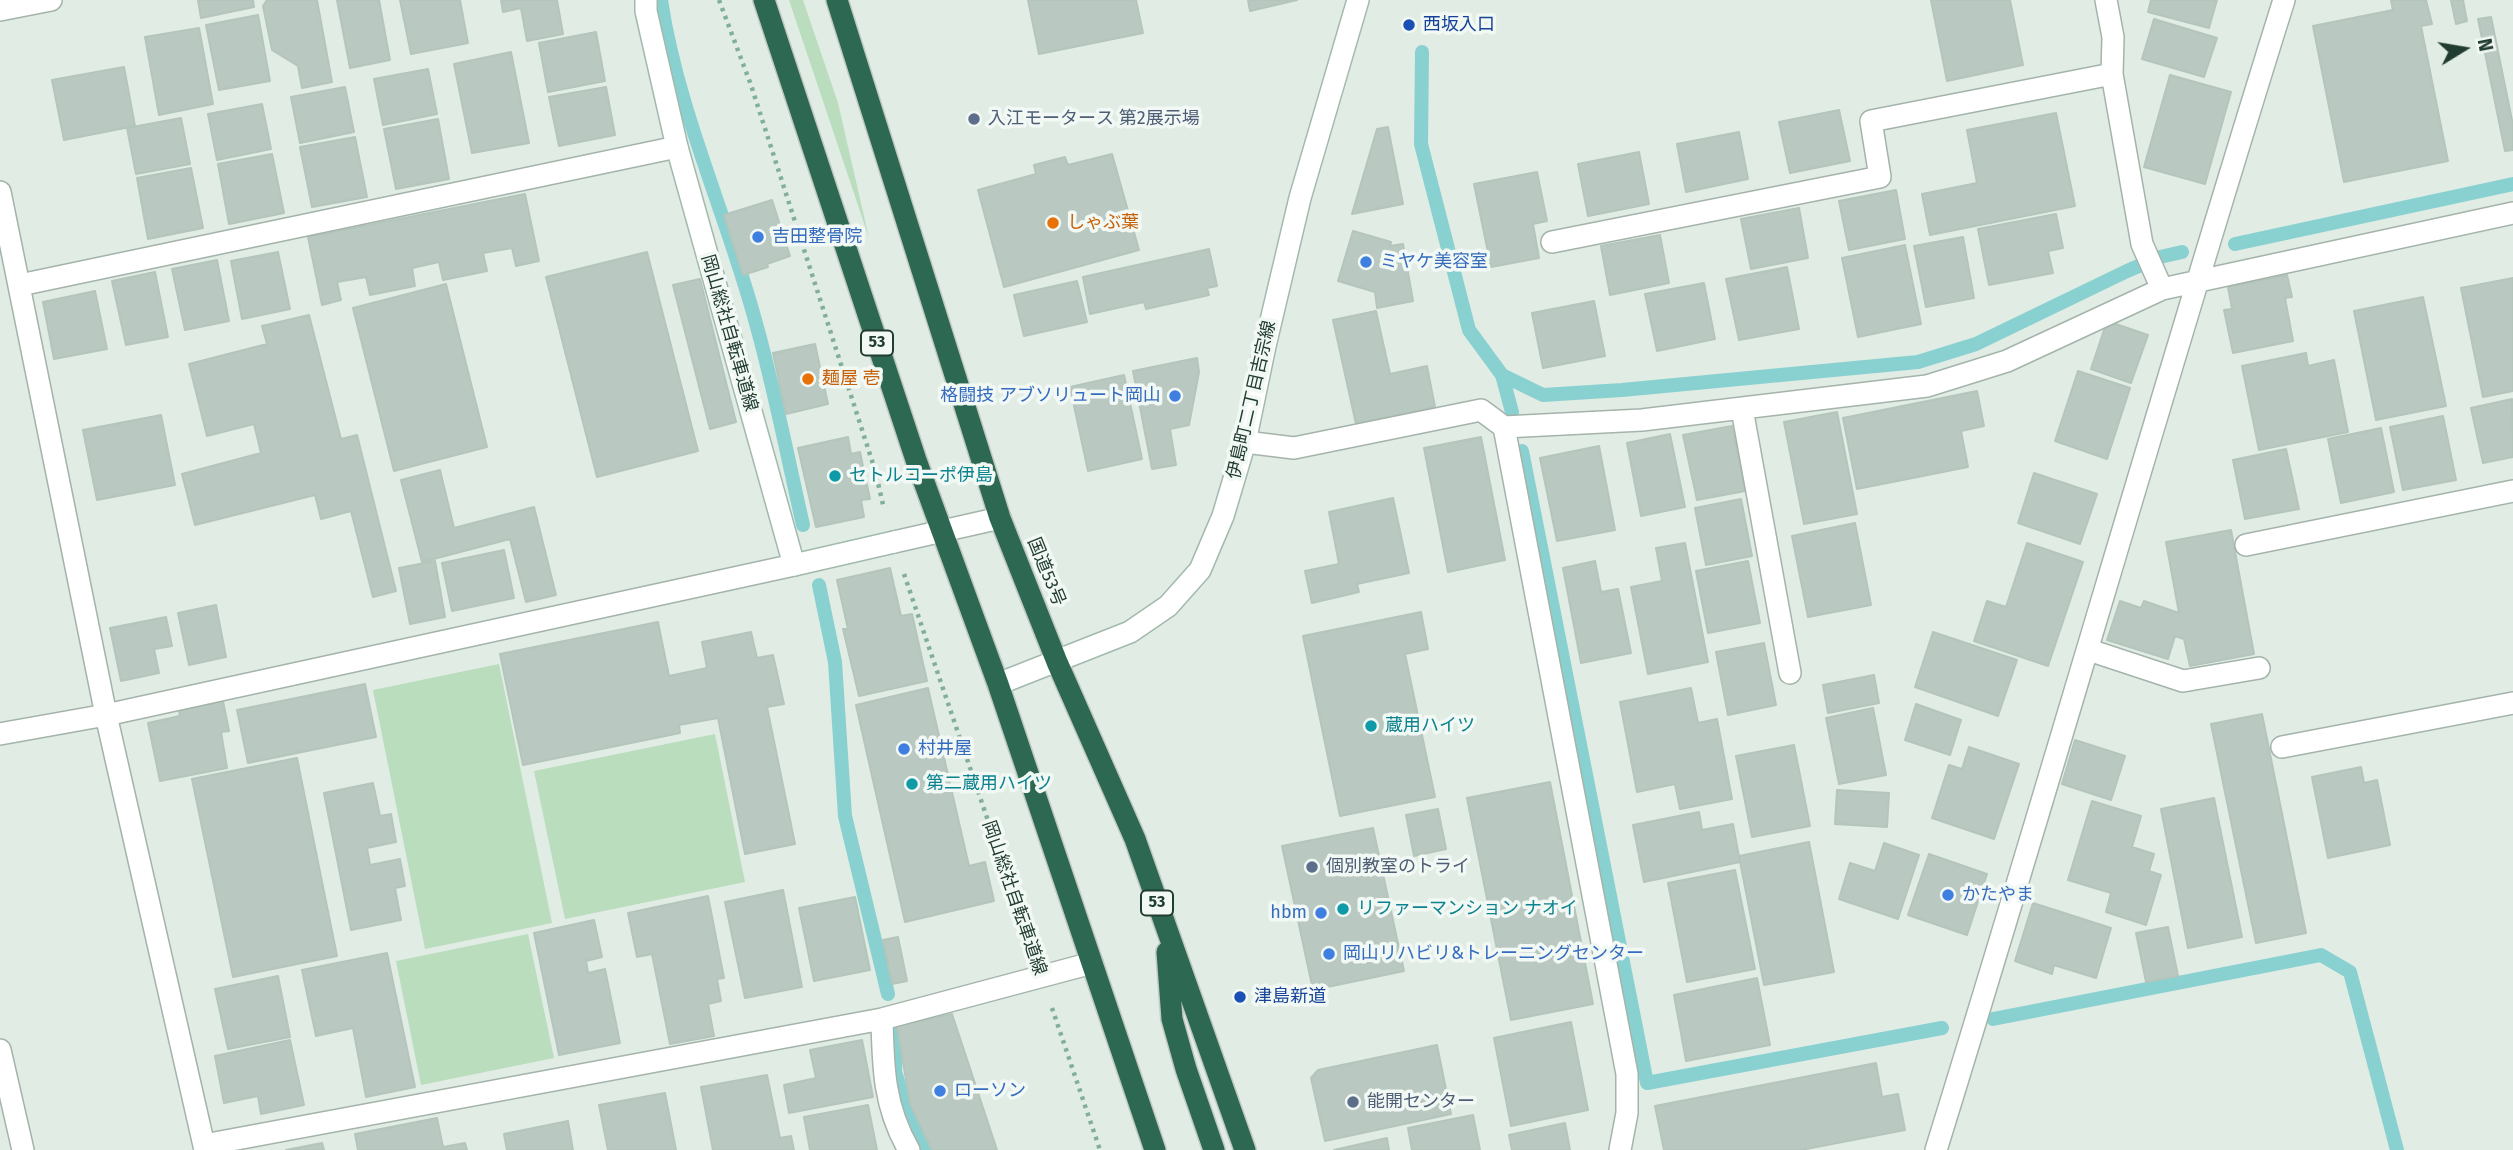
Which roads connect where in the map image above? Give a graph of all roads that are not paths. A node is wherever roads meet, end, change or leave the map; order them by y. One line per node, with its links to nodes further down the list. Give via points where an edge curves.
1 (51, 0): 8 (street)
2 (646, 0): 10 (street, 岡山総社自転車道線)
3 (764, 0): 22 (highway, 53)
4 (837, 0): 21 (highway, 国道53号 / 53)
5 (1358, 0): 19 (street, 伊島町二丁目吉宗線, via 1300,198)
6 (2106, 0): 9 (street, via 2113,37)
7 (2284, 0): 14 (street)
8 (0, 10)
9 (2112, 74): 13 (street, via 1871,121 1881,177); 15 (street, via 2142,244)
10 (677, 147): 16 (street); 24 (street, 岡山総社自転車道線)
11 (0, 192): 16 (street)
12 (2513, 213): 14 (street)
13 (1552, 242)
14 (2200, 279): 15 (street); 25 (street)
15 (2160, 284): 17 (street, via 2007,361 1927,386)
16 (20, 285): 31 (street)
17 (1742, 408): 18 (street, via 1642,420); 28 (street)
18 (1504, 427): 19 (street, via 1481,410 1294,448); 44 (street, via 1627,1074 1627,1113)
19 (1245, 442): 26 (street, 伊島町二丁目吉宗線, via 1223,516 1200,570 1168,606 1130,632)
20 (2513, 491): 23 (street)
21 (1000, 518): 22 (street); 26 (highway, 国道53号 / 53)
22 (941, 532): 24 (street); 29 (highway, 53)
23 (2246, 545)
24 (794, 565): 31 (street)
25 (2089, 650): 27 (street, via 2183,681); 45 (street)
26 (1057, 662): 29 (street, 伊島町二丁目吉宗線); 34 (highway, 国道53号 / 53, via 1135,839)
27 (2259, 668)
28 (1790, 673)
29 (998, 684): 35 (highway, 53)
30 (2513, 704): 33 (street)
31 (106, 715): 32 (street); 38 (street)
32 (0, 734)
33 (2282, 747)
34 (1166, 925): 42 (highway, 53, via 1172,1019); 43 (highway, 国道53号 / 53)
35 (1092, 963): 36 (street); 41 (highway, 53)
36 (882, 1019): 38 (street); 40 (street, via 883,1073 897,1129)
37 (0, 1051): 39 (street)
38 (204, 1147)
39 (23, 1150)
40 (909, 1150)
41 (1155, 1150)
42 (1214, 1150)
43 (1245, 1150)
44 (1619, 1150)
45 (1936, 1150)

